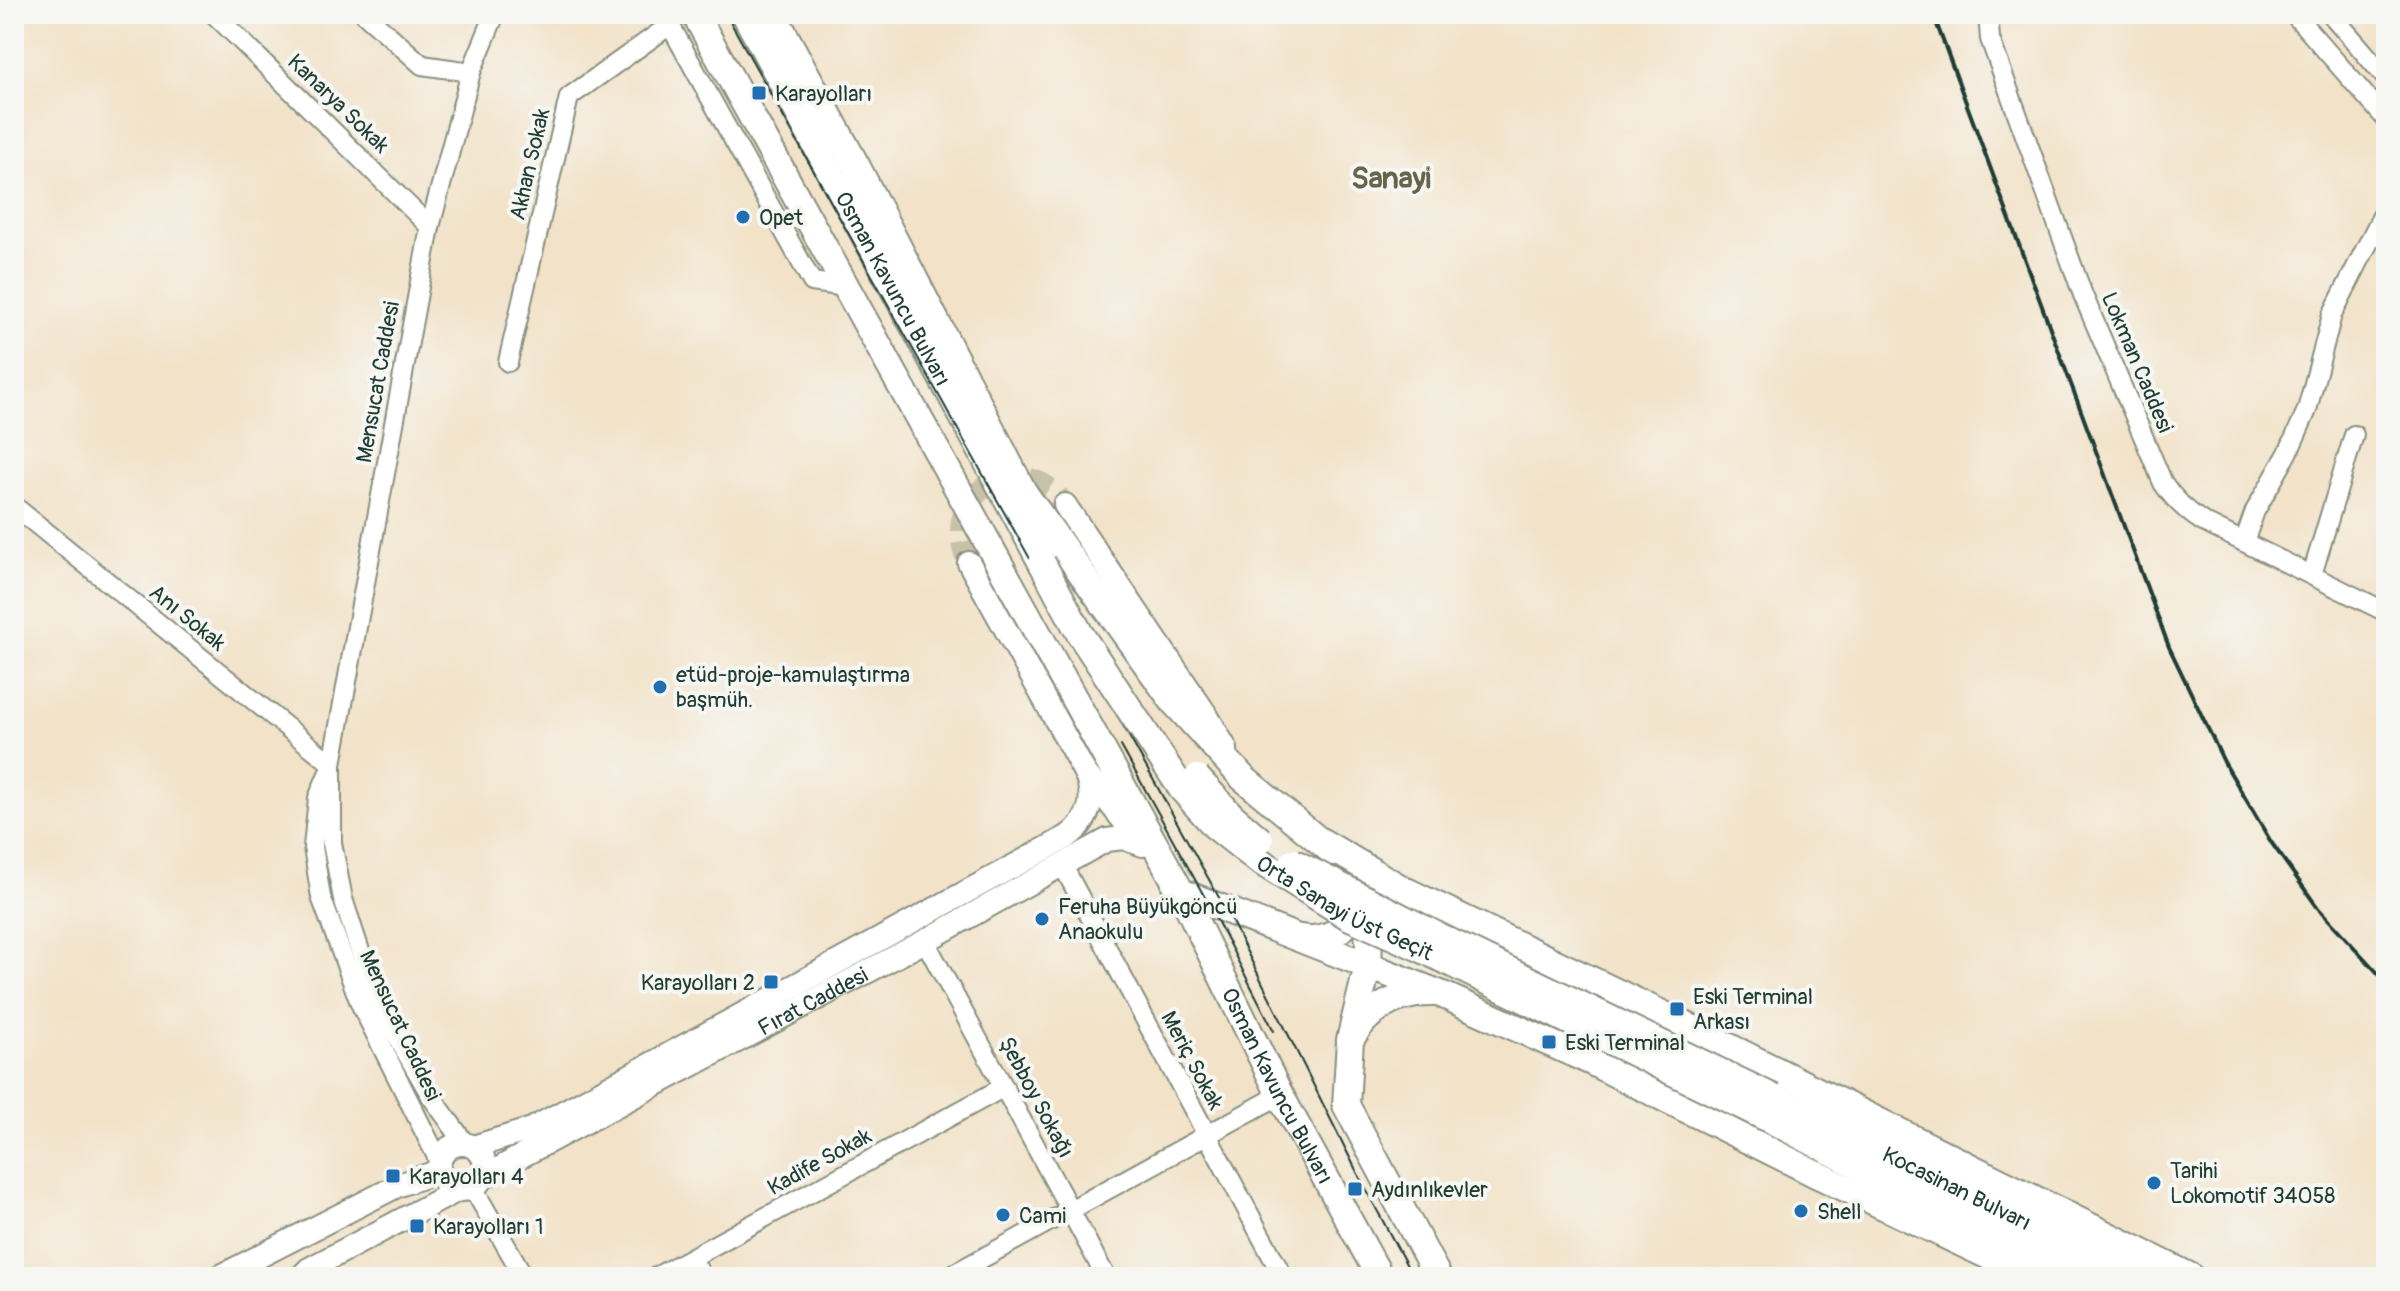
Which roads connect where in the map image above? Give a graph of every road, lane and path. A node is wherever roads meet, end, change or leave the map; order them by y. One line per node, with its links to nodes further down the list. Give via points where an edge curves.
1 (214, 14): 15 (street, Kanarya Sokak)
2 (365, 14): 11 (street, via 422,65)
3 (495, 14): 11 (street, Mensucat Caddesi)
4 (695, 14): 16 (highway)
5 (745, 14): 23 (highway, Osman Kavuncu Bulvarı)
6 (773, 14): 19 (highway, Osman Kavuncu Bulvarı)
7 (1988, 14): 22 (street, Lokman Caddesi, via 1990,39 2083,295 2163,483 2192,515)
8 (2294, 14): 13 (street)
9 (2331, 14): 12 (street)
10 (667, 20): 16 (street, via 812,282); 17 (street, Akhan Sokak, via 569,97)
11 (471, 72): 15 (street, Mensucat Caddesi)
12 (2386, 78)
13 (2386, 119)
14 (2386, 208): 22 (street, via 2332,315 2307,410)
15 (430, 227): 27 (street, Mensucat Caddesi)
16 (846, 287): 33 (highway)
17 (508, 362)
18 (2354, 435): 25 (street)
19 (1022, 490): 23 (highway); 29 (highway, via 1173,701)
20 (1065, 505): 29 (main road)
21 (14, 506): 27 (street, Anı Sokak)
22 (2244, 542): 25 (street, Lokman Caddesi)
23 (1050, 560): 44 (highway, Orta Sanayi Üst Geçit, bridge, via 1080,634 1182,789 1215,826 1258,860 1348,916)
24 (969, 563): 28 (main road)
25 (2312, 575): 26 (street, Lokman Caddesi)
26 (2386, 612)
27 (332, 764): 46 (street, Mensucat Caddesi, via 332,843 343,899 376,1000 431,1096); 47 (street, Mensucat Caddesi, via 318,798 313,847 321,897 360,1003)
28 (1084, 771): 31 (main road); 46 (main road, Fırat Caddesi, via 1091,804 1080,827 1067,837 532,1129)
29 (1243, 778): 30 (highway)
30 (1322, 842): 34 (highway, via 1347,870); 35 (highway)
31 (1143, 845): 32 (main road, Fırat Caddesi, via 1123,838 1107,840); 33 (highway)
32 (1063, 866): 37 (main road, Fırat Caddesi); 45 (street, Meriç Sokak)
33 (1181, 892): 36 (highway); 43 (highway, Osman Kavuncu Bulvarı)
34 (1358, 893): 36 (highway, via 1354,913 1342,928 1325,938); 38 (highway, via 1367,927)
35 (1440, 907): 39 (highway, via 1420,905 1388,922 1381,939 1383,954); 49 (highway)
36 (1296, 937): 38 (highway)
37 (925, 941): 42 (street, Şebboy Sokağı); 50 (main road, Fırat Caddesi)
38 (1368, 965): 39 (highway); 41 (highway)
39 (1407, 980): 40 (highway)
40 (1443, 995): 41 (highway, via 1393,1000 1364,1020); 53 (highway)
41 (1350, 1040): 63 (highway, via 1346,1105)
42 (1004, 1087): 51 (street, Şebboy Sokağı); 52 (street, Kadife Sokak)
43 (1280, 1095): 45 (street); 62 (highway, Osman Kavuncu Bulvarı)
44 (1770, 1108): 48 (highway, Kocasinan Bulvarı)
45 (1205, 1135): 51 (street); 61 (street, Meriç Sokak)
46 (470, 1146): 47 (main road, via 459,1144 446,1151); 50 (main road, via 483,1157 485,1172)
47 (440, 1167): 50 (main road, via 446,1184); 54 (main road)
48 (1896, 1171): 49 (highway); 53 (highway); 65 (highway, Kocasinan Bulvarı); 66 (highway, Kocasinan Bulvarı)
49 (1989, 1176): 67 (highway)
50 (471, 1186): 55 (main road, Fırat Caddesi); 56 (street)
51 (1070, 1210): 59 (street); 60 (street, Şebboy Sokağı)
52 (692, 1258): 57 (street, Kadife Sokak); 58 (street)
53 (1996, 1260): 64 (highway)
54 (219, 1277)
55 (301, 1277)
56 (524, 1277)
57 (656, 1277)
58 (702, 1277)
59 (948, 1277)
60 (1106, 1277)
61 (1283, 1277)
62 (1380, 1277)
63 (1438, 1277)
64 (2033, 1277)
65 (2086, 1277)
66 (2138, 1277)
67 (2191, 1277)

